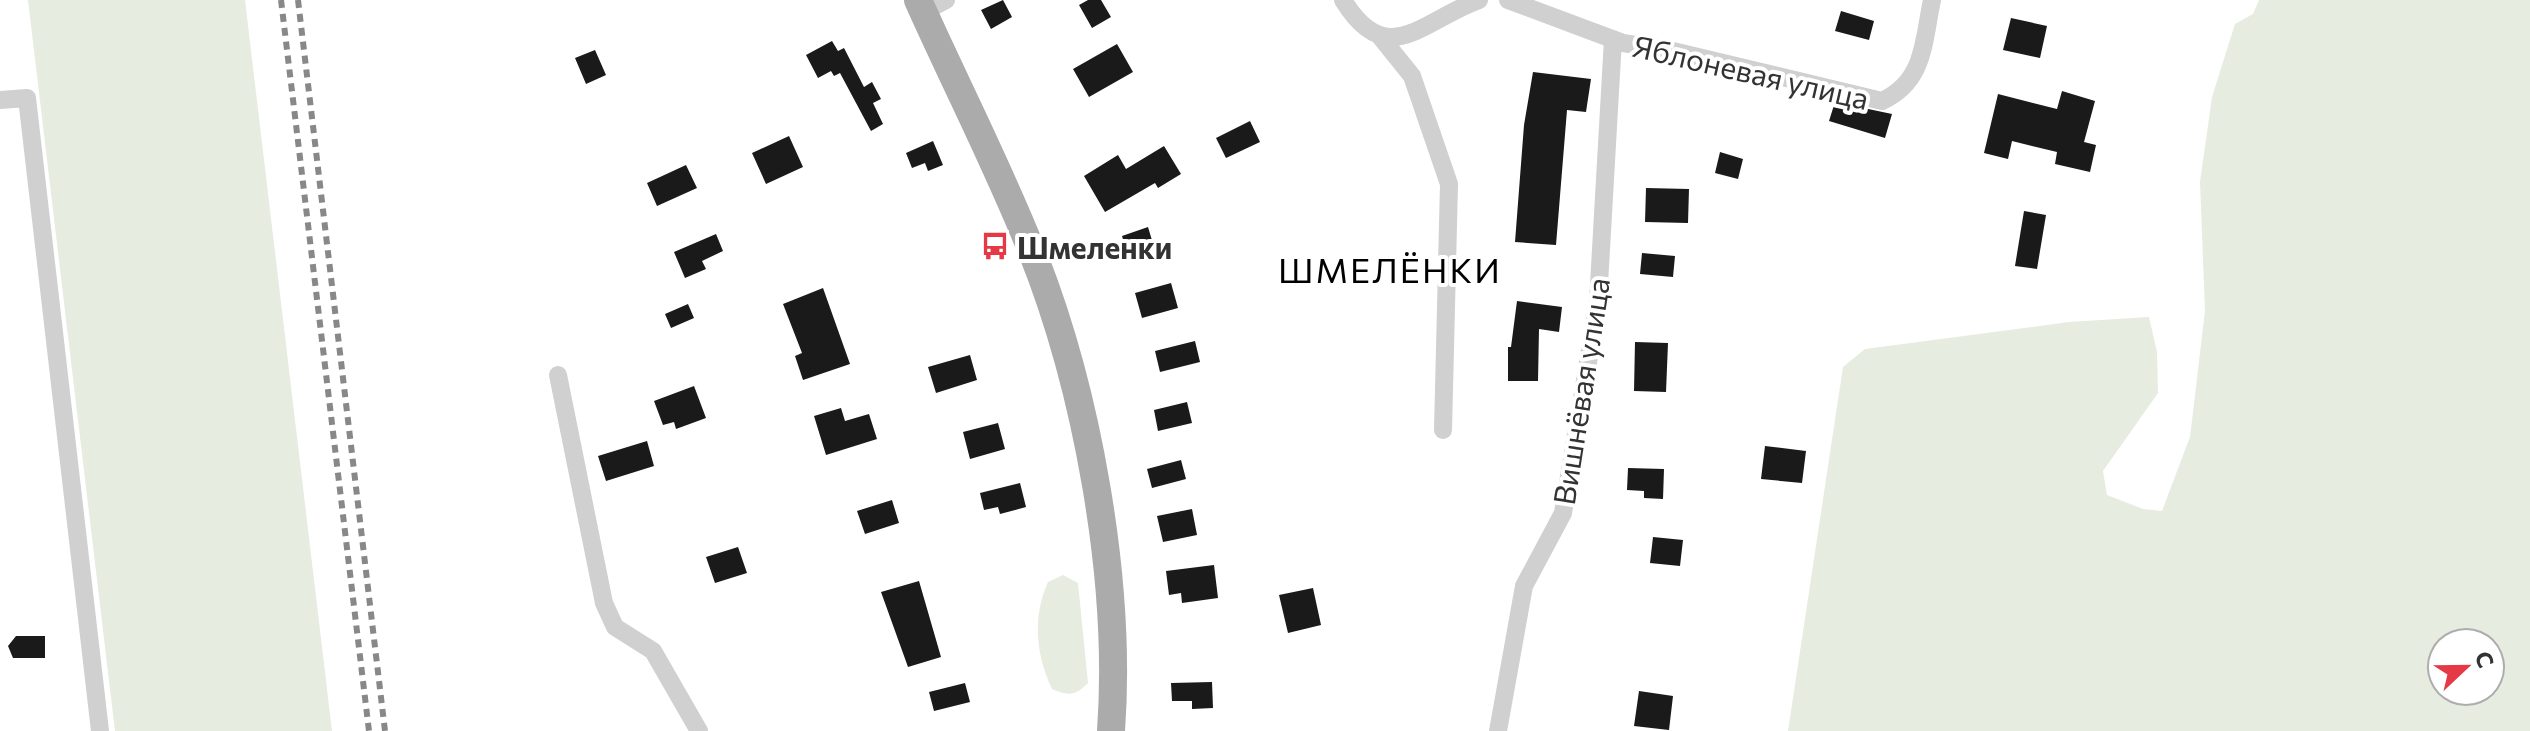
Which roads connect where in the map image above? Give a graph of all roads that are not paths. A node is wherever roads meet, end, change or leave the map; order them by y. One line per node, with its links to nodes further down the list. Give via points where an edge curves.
1 (1343, 0): 6 (street, via 1369,32)
2 (1479, 0): 6 (street, via 1407,35)
3 (1508, 0): 7 (street, Яблоневая улица)
4 (1932, 0): 7 (street, Яблоневая улица, via 1914,77 1882,101)
5 (929, 4): 13 (main road, via 1031,250 1080,408 1108,588)
6 (1379, 35): 10 (street, via 1412,76 1449,184)
7 (1613, 39): 14 (street, Вишнёвая улица, via 1598,302 1563,513 1524,586)
8 (0, 100): 11 (street, via 27,98)
9 (558, 375): 12 (street, via 604,603 615,627 653,651)
10 (1443, 430)
11 (100, 731)
12 (699, 731)
13 (1111, 731)
14 (1498, 731)

